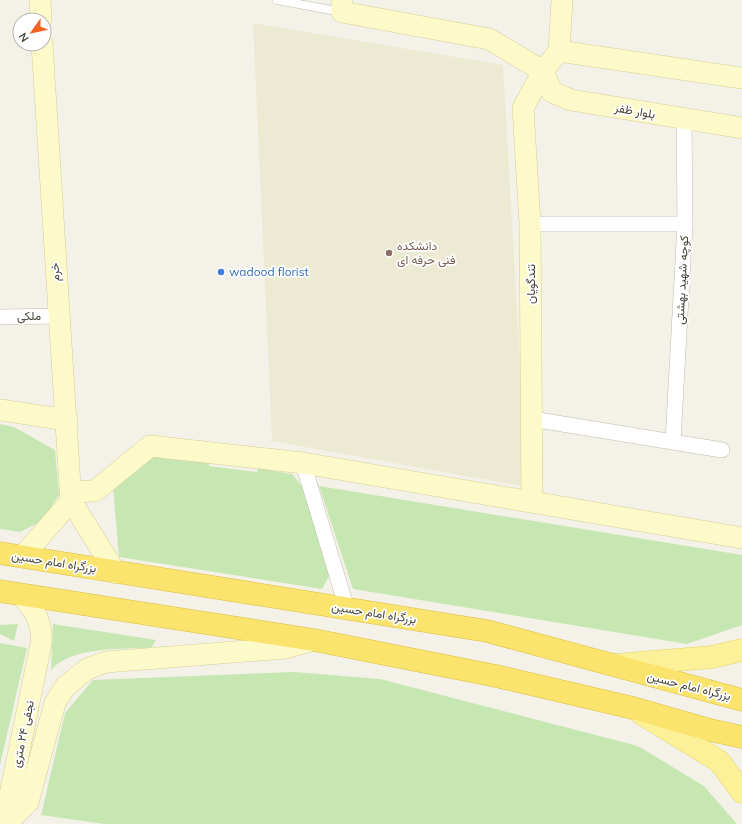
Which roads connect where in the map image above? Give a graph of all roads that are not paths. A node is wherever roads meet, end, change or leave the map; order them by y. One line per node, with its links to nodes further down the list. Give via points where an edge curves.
1 (40, 0): 5 (street)
2 (277, 0): 4 (lane)
3 (562, 0): 6 (street)
4 (342, 6): 8 (street, via 489,39)
5 (41, 12)
6 (559, 51): 8 (street); 9 (street)
7 (42, 52): 14 (street, خرم)
8 (543, 71): 10 (street, بلوار ظفر, via 552,92 571,100); 12 (street, تندگویان, via 523,108)
9 (742, 78)
10 (684, 119): 11 (street, بلوار ظفر); 13 (street, کوچه شهید بهشتی)
11 (742, 128)
12 (530, 224): 13 (street); 17 (street, تندگویان)
13 (685, 224): 19 (street, کوچه شهید بهشتی)
14 (58, 316): 15 (street, ملکی); 18 (street, خرم)
15 (0, 317)
16 (0, 410): 18 (street)
17 (532, 419): 19 (street); 23 (street, تندگویان)
18 (67, 420): 22 (street, خرم)
19 (673, 441): 20 (street)
20 (722, 450)
21 (303, 463): 22 (street, via 150,446 95,491); 23 (street); 29 (street)
22 (71, 496): 26 (street); 27 (street)
23 (532, 502): 24 (street)
24 (742, 538)
25 (0, 553): 26 (highway, بزرگراه امام حسین)
26 (22, 557): 27 (highway, بزرگراه امام حسین)
27 (116, 573): 29 (highway, بزرگراه امام حسین)
28 (10, 593): 30 (highway); 37 (street, نجفی ۲۴ متری, via 32,607 42,632)
29 (347, 609): 32 (highway, بزرگراه امام حسین, via 487,631)
30 (314, 640): 34 (highway, via 496,676); 37 (street, via 286,648 106,662 87,669 65,688 56,703 28,802)
31 (742, 650): 32 (main road, via 712,657)
32 (610, 666): 33 (highway, بزرگراه امام حسین)
33 (742, 700)
34 (632, 708): 35 (highway); 36 (main road, via 720,762)
35 (742, 737)
36 (742, 792)
37 (5, 824)

